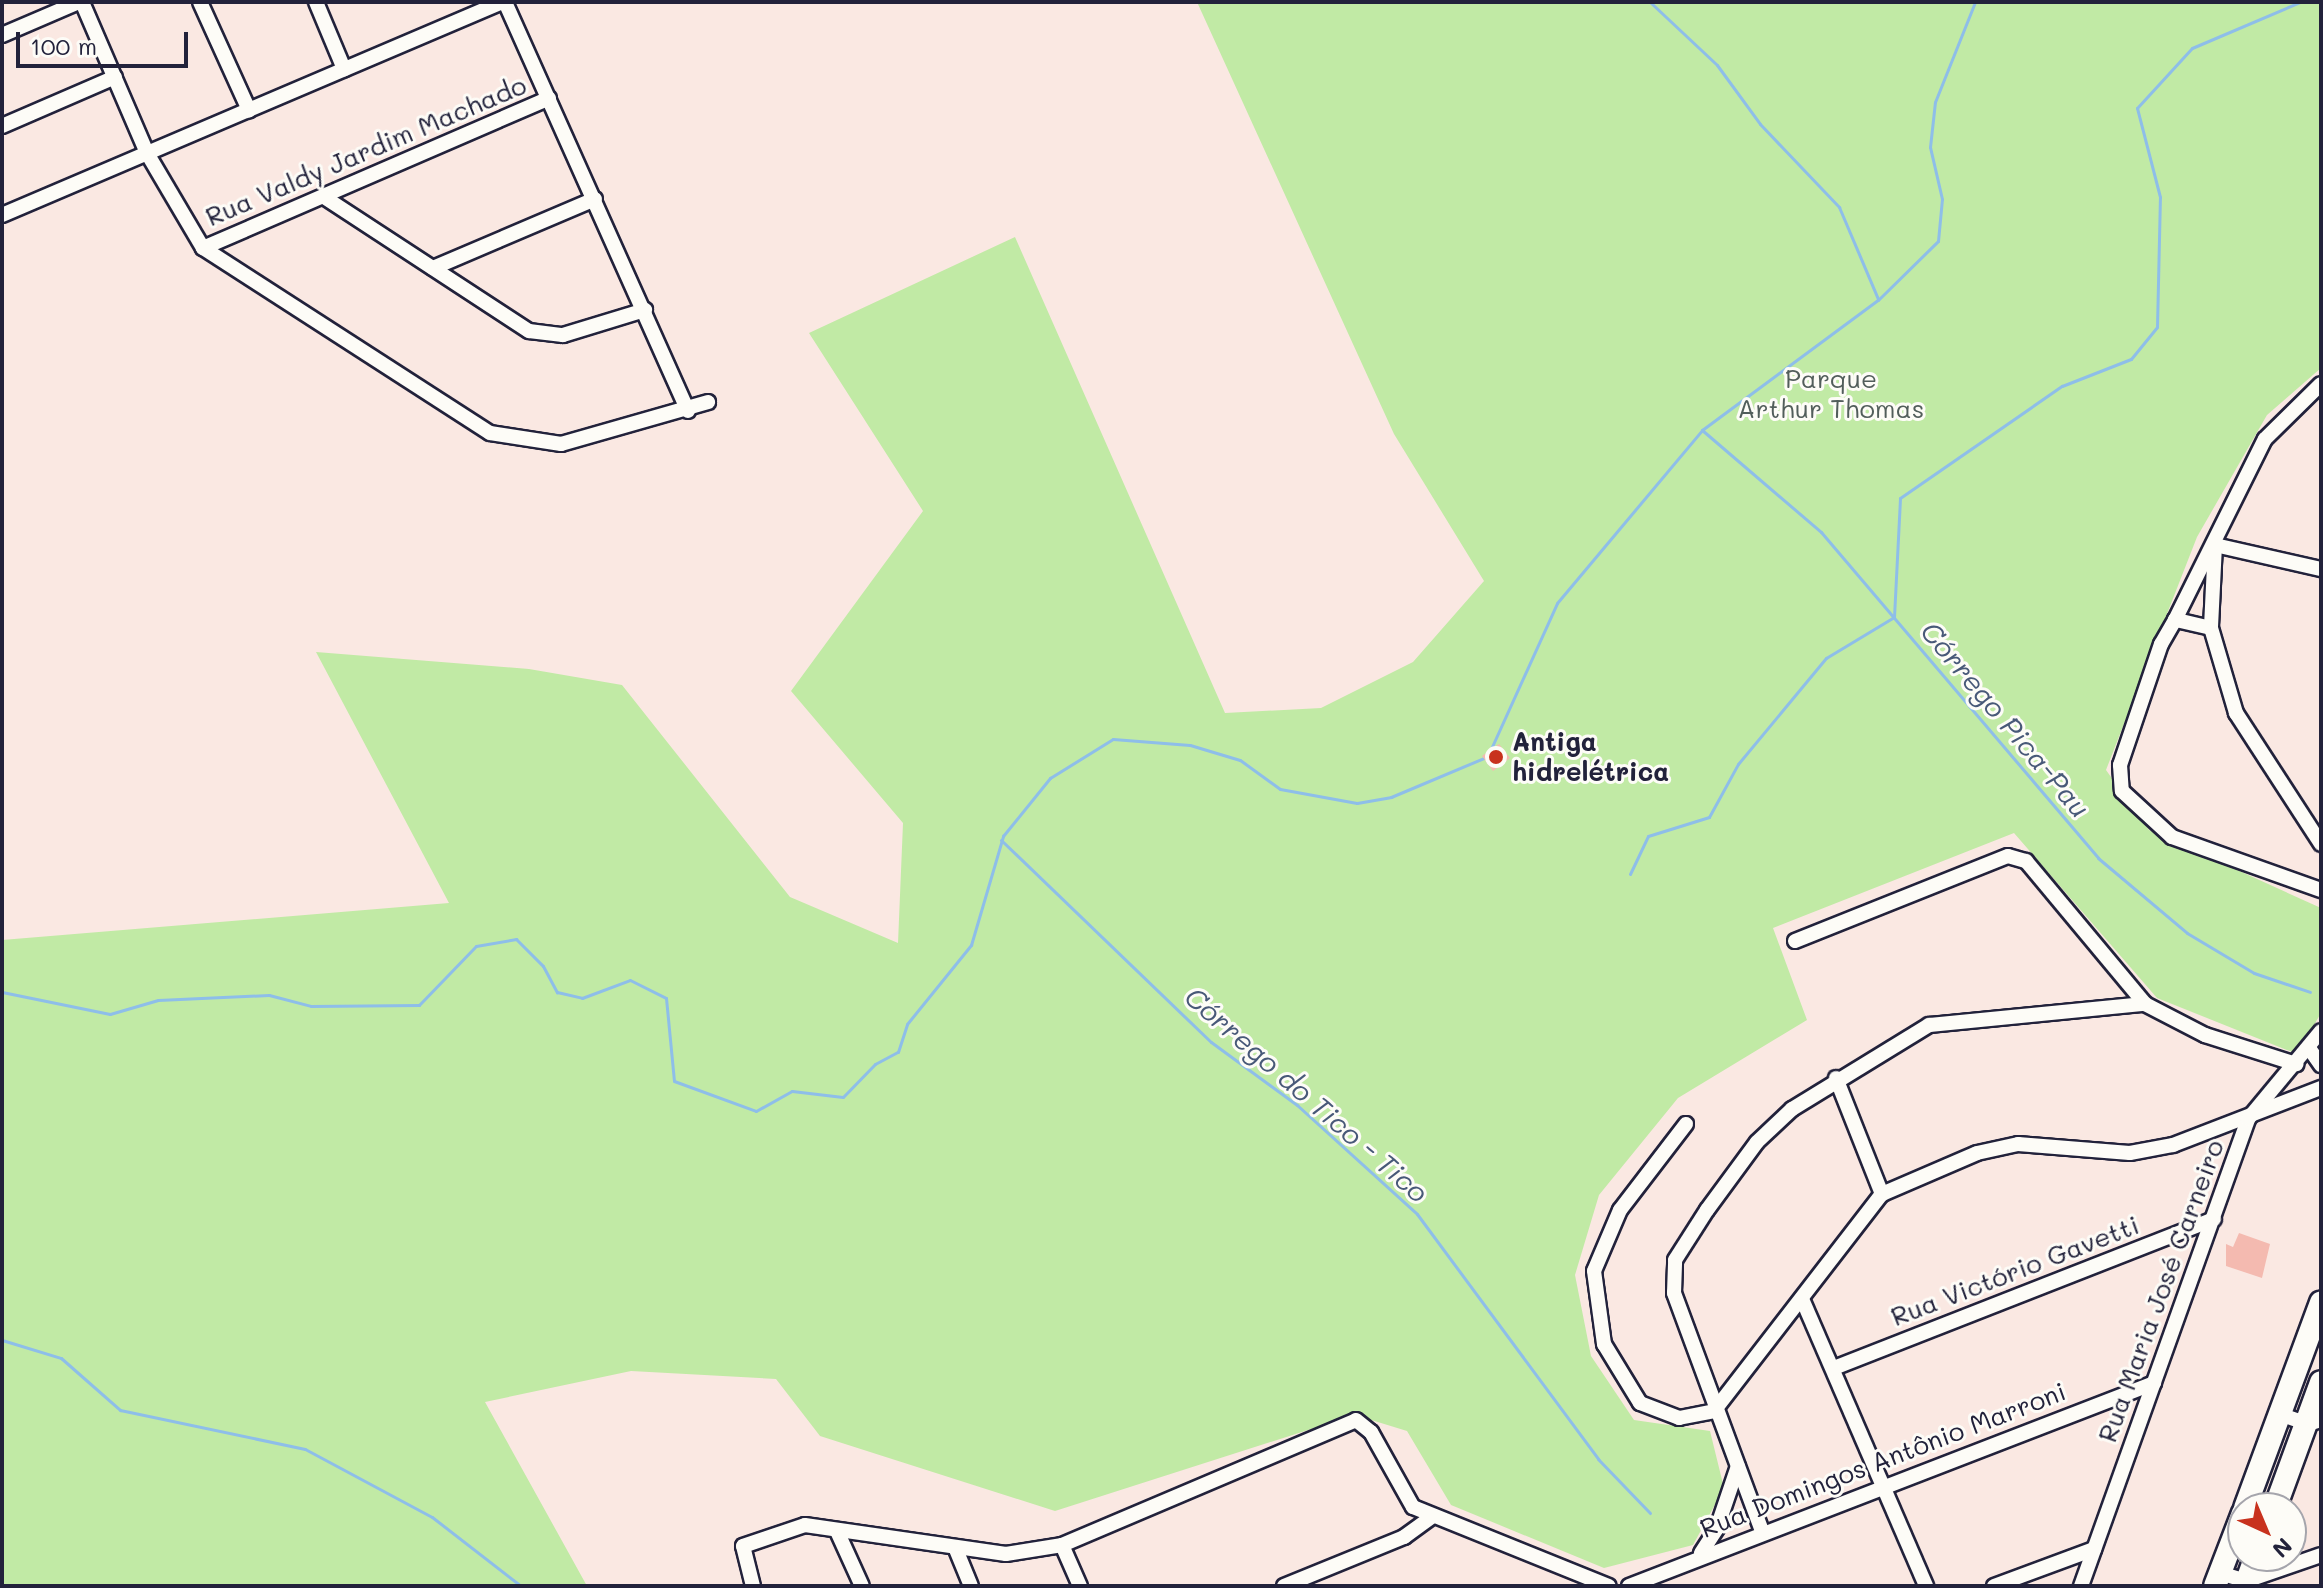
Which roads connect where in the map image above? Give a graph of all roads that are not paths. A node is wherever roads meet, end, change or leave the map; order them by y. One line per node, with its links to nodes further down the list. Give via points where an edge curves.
1 (81, 2): 5 (street); 7 (street)
2 (200, 2): 9 (street)
3 (316, 2): 6 (street)
4 (504, 2): 6 (street); 8 (street)
5 (2, 35)
6 (344, 69): 9 (street)
7 (115, 77): 10 (street); 11 (street)
8 (549, 98): 12 (street, Rua Valdy Jardim Machado); 13 (street)
9 (249, 110): 11 (street)
10 (2, 126)
11 (147, 153): 14 (street); 15 (street)
12 (324, 197): 15 (street, Rua Valdy Jardim Machado); 16 (street)
13 (595, 199): 16 (street); 17 (street)
14 (2, 215)
15 (203, 248): 20 (street, via 490,433 561,444)
16 (433, 268): 17 (street, via 529,331 563,335)
17 (645, 310): 20 (street)
18 (2321, 384): 21 (street, via 2265,439)
19 (708, 402): 20 (street)
20 (688, 411)
21 (2215, 545): 22 (street); 23 (street); 24 (street)
22 (2321, 569)
23 (2175, 620): 24 (street); 26 (street, via 2141,696 2120,765 2122,791 2172,837)
24 (2211, 628): 25 (street, via 2236,713)
25 (2321, 844)
26 (2321, 890)
27 (1795, 941): 28 (street, via 2008,856 2026,861)
28 (2145, 1004): 31 (street, via 2205,1035); 33 (street, via 1929,1025)
29 (2321, 1031): 30 (street, Rua Maria José Carneiro)
30 (2309, 1048): 31 (street, Rua Maria José Carneiro); 32 (street)
31 (2296, 1064): 35 (street, Rua Maria José Carneiro)
32 (2321, 1065)
33 (1836, 1078): 37 (street); 44 (street, via 1757,1142 1675,1260 1674,1293)
34 (2321, 1088): 35 (street)
35 (2248, 1119): 37 (street, via 2130,1153 2018,1144 1977,1153); 38 (street, Rua Maria José Carneiro)
36 (1686, 1124): 44 (street, via 1620,1210 1594,1271 1604,1344 1640,1403 1679,1418)
37 (1882, 1194): 39 (street)
38 (2214, 1219): 41 (street, Rua Victório Gavetti); 43 (street, Rua Maria José Carneiro)
39 (1802, 1299): 41 (street); 44 (street)
40 (2321, 1303): 45 (main road)
41 (1834, 1368): 48 (street)
42 (2321, 1382): 46 (main road)
43 (2154, 1383): 48 (street, Rua Domingos Antônio Marroni); 56 (street, Rua Maria José Carneiro)
44 (1714, 1411): 47 (street)
45 (2282, 1415): 46 (street); 49 (main road)
46 (2315, 1422): 50 (main road)
47 (1738, 1466): 53 (street); 57 (street, via 1717,1528)
48 (1884, 1486): 53 (street, Rua Domingos Antônio Marroni); 70 (street)
49 (2252, 1492)
50 (2282, 1492)
51 (1433, 1516): 54 (street, via 1408,1502 1371,1432 1356,1420); 67 (street, via 1404,1537); 68 (street)
52 (837, 1531): 55 (street); 63 (street, via 805,1525 743,1546); 64 (street)
53 (1762, 1531): 57 (street, Rua Domingos Antônio Marroni)
54 (1062, 1545): 55 (street, via 1006,1554); 66 (street)
55 (955, 1547): 65 (street)
56 (2094, 1549): 71 (street); 72 (street, Rua Maria José Carneiro)
57 (1700, 1554): 61 (street, Rua Domingos Antônio Marroni)
58 (2227, 1554): 60 (main road)
59 (2321, 1555): 62 (street)
60 (2217, 1579): 62 (street)
61 (1660, 1580): 69 (street, Rua Domingos Antônio Marroni)
62 (2245, 1584)
63 (753, 1586)
64 (862, 1586)
65 (971, 1586)
66 (1080, 1586)
67 (1284, 1586)
68 (1609, 1586)
69 (1629, 1586)
70 (1926, 1586)
71 (1994, 1586)
72 (2081, 1586)

